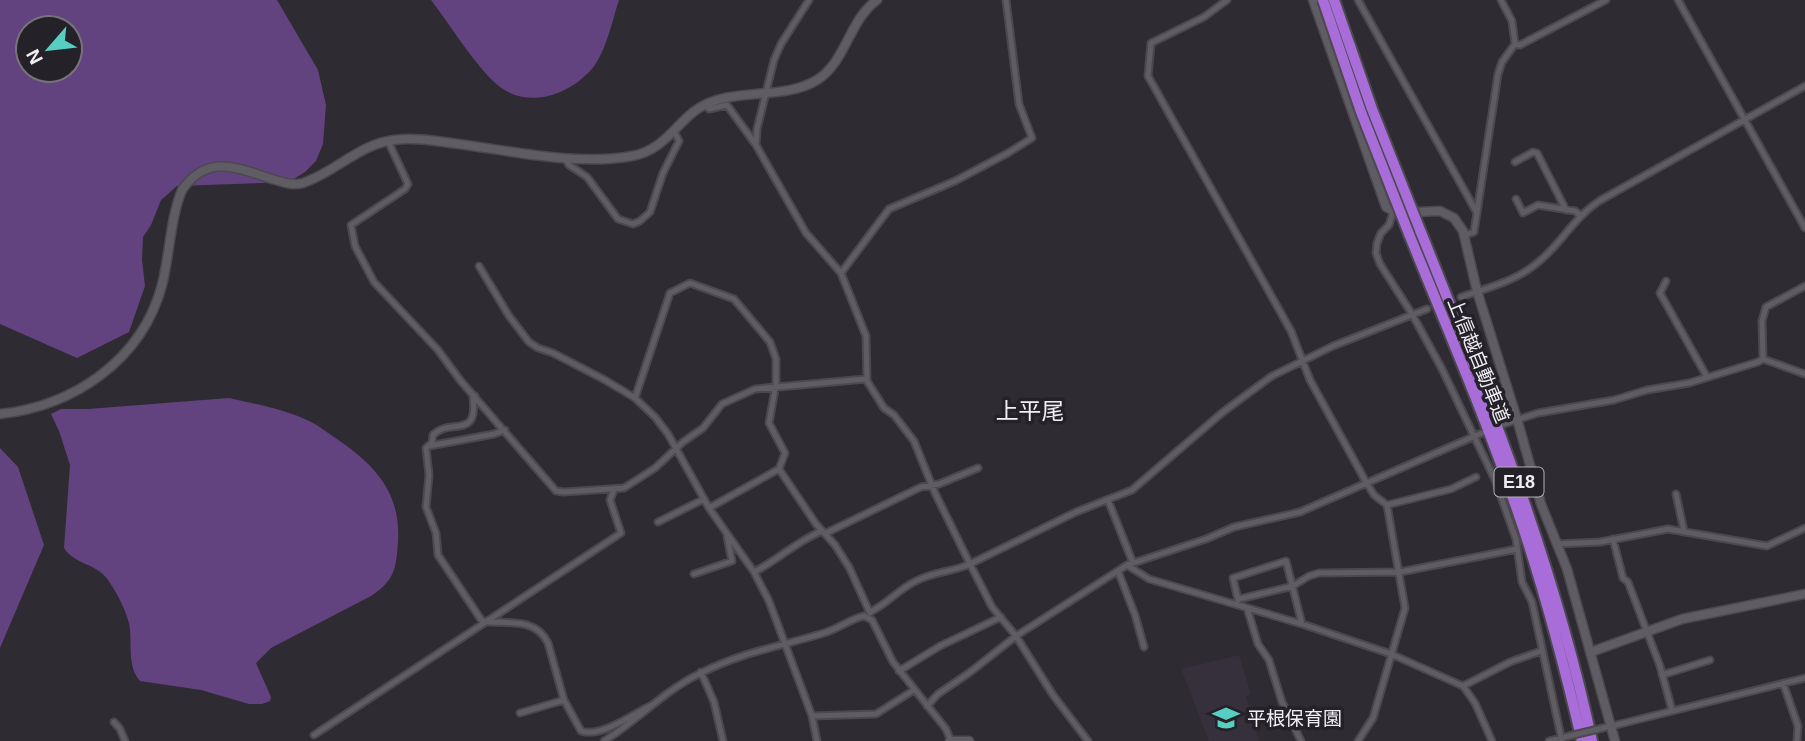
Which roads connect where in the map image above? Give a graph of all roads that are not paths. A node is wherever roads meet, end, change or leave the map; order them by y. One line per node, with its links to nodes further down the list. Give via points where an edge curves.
1 (809, 0): 14 (street, via 781,44)
2 (877, 0): 14 (street, via 821,78 802,87)
3 (1006, 0): 31 (street, via 1019,104 1032,138 964,176 889,209)
4 (1227, 0): 39 (street, via 1205,17 1151,43 1148,76 1291,331)
5 (1313, 0): 24 (street, via 1383,200)
6 (1323, 0): 28 (highway, 上信越自動車道 / E18, bridge, via 1357,101)
7 (1334, 0): 28 (highway, 上信越自動車道 / E18, bridge)
8 (1358, 0): 25 (street)
9 (1501, 0): 12 (street, via 1512,21)
10 (1606, 0): 12 (street)
11 (1678, 0): 16 (street)
12 (1515, 44): 25 (street, via 1498,74)
13 (1805, 86): 16 (street)
14 (767, 92): 15 (street); 19 (street)
15 (706, 104): 17 (street); 19 (street, via 709,109 727,105)
16 (1744, 121): 26 (street); 27 (street)
17 (674, 131): 20 (street, via 645,153 621,158); 20 (street, via 678,141 650,212 633,224 618,219 587,177)
18 (388, 141): 20 (street, via 429,141); 44 (street, via 408,184 354,221 355,246 374,282); 46 (street, via 299,184 227,166 199,173 182,190 161,289 131,344 108,370 75,393 45,406)
19 (756, 145): 31 (street, via 806,233)
20 (565, 157)
21 (1515, 162): 23 (street, via 1537,153)
22 (1516, 199): 23 (street, via 1523,212 1538,205)
23 (1566, 210): 26 (street)
24 (1393, 212): 29 (street, via 1440,211 1454,218); 37 (street, via 1376,253)
25 (1477, 213): 29 (street, via 1474,232)
26 (1580, 215): 34 (street, via 1532,268)
27 (1805, 228)
28 (1415, 232): 123 (highway, 上信越自動車道 / E18, via 1514,500 1549,611); 124 (highway, 上信越自動車道 / E18, via 1479,376 1539,541)
29 (1465, 235): 34 (street)
30 (480, 266): 45 (street, via 529,342)
31 (841, 273): 42 (street, via 866,336)
32 (1666, 281): 41 (street, via 1660,293)
33 (1805, 286): 38 (street, via 1766,307)
34 (1477, 291): 35 (street); 47 (street)
35 (1461, 298)
36 (1427, 309): 37 (street)
37 (1412, 314): 39 (street); 51 (street)
38 (1763, 359): 40 (street); 41 (street)
39 (1301, 361): 57 (street); 62 (street, via 1247,393 1142,483)
40 (1805, 374)
41 (1707, 377): 47 (street)
42 (866, 379): 43 (street); 58 (street, via 884,408 914,441)
43 (775, 388): 45 (street, via 774,351 755,323 734,299 690,283 670,293); 53 (street, via 755,389 722,404 702,428); 55 (street, via 769,423 785,453)
44 (475, 396): 49 (street); 52 (street, via 469,423 438,430)
45 (635, 398): 53 (street)
46 (0, 414)
47 (1517, 419): 48 (street); 71 (street)
48 (1504, 424)
49 (505, 430): 52 (street); 59 (street, via 556,491)
50 (1482, 432): 51 (street)
51 (1473, 435): 57 (street); 72 (street, via 1495,481)
52 (429, 446): 85 (street, via 426,507 437,534 438,555)
53 (676, 448): 59 (street, via 655,468); 61 (street)
54 (978, 468): 58 (street)
55 (779, 469): 64 (street); 68 (street)
56 (1476, 477): 63 (street, via 1451,489)
57 (1366, 482): 63 (street); 74 (street, via 1300,512 1234,527)
58 (932, 486): 68 (street); 73 (street)
59 (614, 490): 85 (street, via 610,500 621,534)
60 (1675, 494): 67 (street)
61 (704, 499): 64 (street); 65 (street)
62 (1108, 500): 73 (street); 74 (street)
63 (1387, 505): 77 (street)
64 (709, 508): 69 (street)
65 (658, 522)
66 (1805, 528): 67 (street, via 1767,547)
67 (1684, 531): 70 (street, via 1660,529)
68 (824, 532): 76 (street); 83 (street, via 849,567)
69 (727, 535): 76 (street); 78 (street, via 732,561)
70 (1613, 540): 71 (street); 87 (street)
71 (1557, 544): 92 (street)
72 (1517, 549): 77 (street); 91 (street)
73 (970, 564): 83 (street, via 918,579); 84 (street)
74 (1130, 564): 75 (street); 81 (street, via 1149,579)
75 (1118, 571): 88 (street); 90 (street)
76 (754, 572): 89 (street)
77 (1400, 572): 79 (street, via 1319,573); 93 (street, via 1405,607)
78 (694, 574)
79 (1293, 586): 81 (street); 81 (street, via 1286,561 1233,578); 86 (street)
80 (1805, 594): 87 (street)
81 (1237, 602): 82 (street)
82 (1247, 608): 86 (street); 119 (street)
83 (869, 615): 89 (street); 95 (street)
84 (1001, 617): 88 (street); 95 (street)
85 (486, 622): 102 (street, via 522,624 540,632 548,643); 110 (street)
86 (1302, 624): 93 (street)
87 (1645, 631): 92 (street); 97 (street)
88 (1016, 636): 104 (street); 118 (street)
89 (786, 642): 96 (street); 107 (street)
90 (1144, 647)
91 (1541, 651): 100 (street); 111 (street)
92 (1591, 652): 109 (street)
93 (1391, 654): 100 (street); 120 (street, via 1373,718)
94 (1710, 660): 97 (street)
95 (899, 671): 101 (street)
96 (701, 672): 103 (street); 114 (street)
97 (1662, 675): 105 (street)
98 (1805, 678): 99 (street)
99 (1783, 683): 105 (street); 126 (street, via 1798,726)
100 (1463, 686): 121 (street)
101 (914, 690): 104 (street); 107 (street, via 876,714)
102 (564, 700): 103 (street, via 576,726 588,733); 106 (street)
103 (650, 706): 113 (street)
104 (927, 706): 116 (street)
105 (1672, 710): 109 (street)
106 (520, 713)
107 (812, 716): 115 (street)
108 (114, 722): 112 (street)
109 (1609, 726): 111 (street, bridge); 125 (street)
110 (314, 735)
111 (1563, 739): 122 (street)
112 (125, 741)
113 (604, 741)
114 (723, 741)
115 (817, 741)
116 (951, 741): 117 (street)
117 (969, 741)
118 (1088, 741)
119 (1301, 741)
120 (1358, 741)
121 (1492, 741)
122 (1549, 741)
123 (1582, 741)
124 (1592, 741)
125 (1615, 741)
126 (1797, 741)

